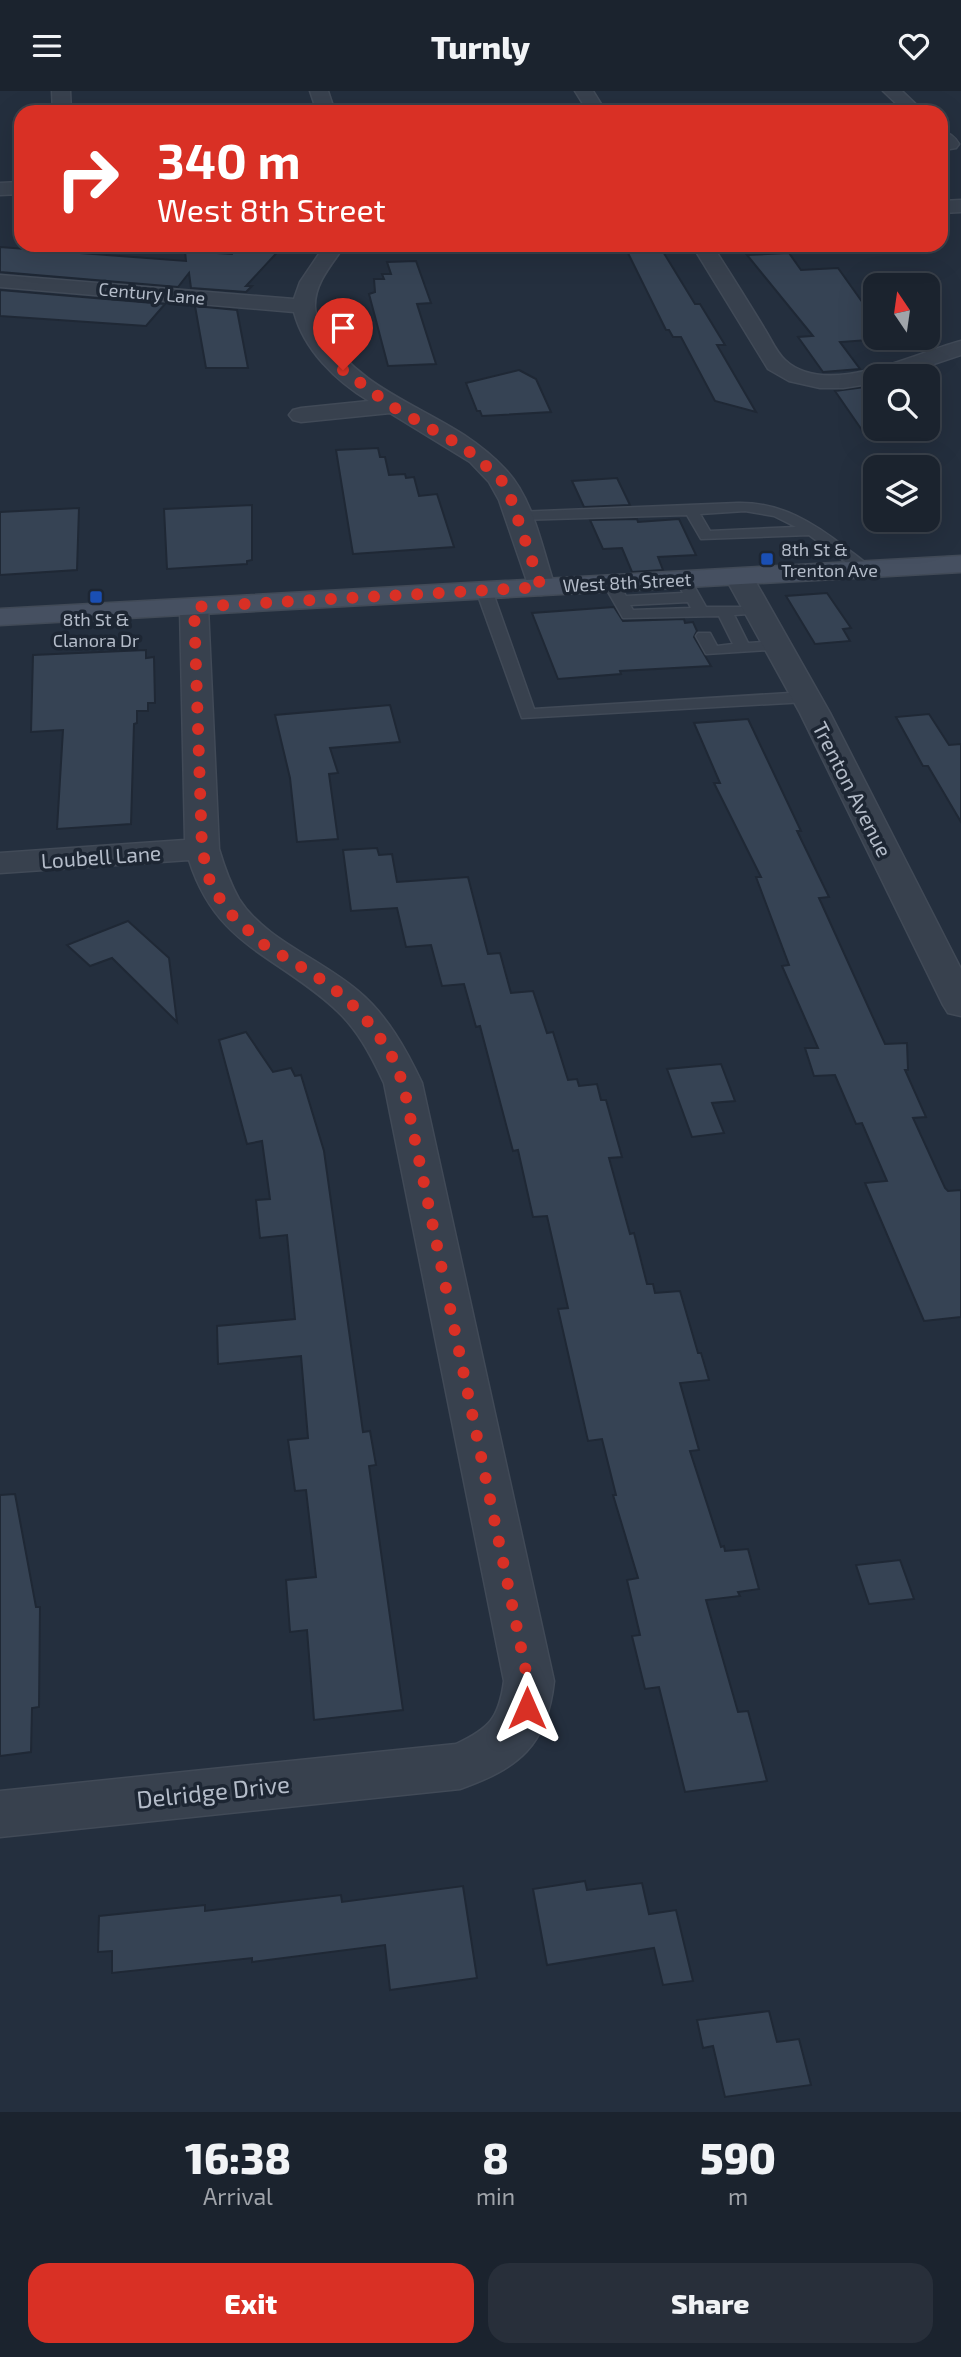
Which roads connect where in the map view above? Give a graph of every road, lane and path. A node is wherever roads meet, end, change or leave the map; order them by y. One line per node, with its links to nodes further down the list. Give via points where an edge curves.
1 (892, 91): 2 (street)
2 (907, 105)
3 (331, 252): 6 (street, via 311,283)
4 (706, 252): 7 (street, via 783,370 828,381 874,376)
5 (0, 281): 6 (street, Century Lane)
6 (304, 306): 8 (street, via 325,352)
7 (961, 348)
8 (393, 407): 9 (street); 11 (street, via 487,465 509,493)
9 (301, 415)
10 (691, 511): 11 (lane); 12 (lane, via 748,506 783,513); 12 (lane, via 706,536)
11 (517, 516): 16 (street)
12 (813, 530): 14 (lane)
13 (961, 564): 14 (street, West 8th Street)
14 (864, 569): 15 (street, West 8th Street)
15 (739, 577): 17 (street, West 8th Street); 21 (street, Trenton Avenue)
16 (541, 587): 18 (street, West 8th Street); 19 (street, West 8th Street)
17 (688, 588): 19 (street, West 8th Street); 24 (lane)
18 (484, 590): 20 (street, West 8th Street); 27 (lane, via 528,714)
19 (616, 592): 24 (lane, via 628,615)
20 (194, 607): 23 (street, West 8th Street); 28 (street, Delridge Drive)
21 (758, 610): 22 (lane); 25 (street, Trenton Avenue)
22 (724, 611): 24 (lane); 26 (lane)
23 (0, 617)
24 (698, 621): 26 (lane, via 712,650)
25 (778, 646): 26 (lane); 27 (street, Trenton Avenue)
26 (743, 648)
27 (806, 697): 30 (street, Trenton Avenue)
28 (202, 849): 29 (street, Loubell Lane); 31 (street, Delridge Drive, via 215,892 232,915 263,944 346,998 390,1052 403,1083 528,1681 527,1708 514,1734 491,1754 460,1766)
29 (0, 863)
30 (961, 1005)
31 (0, 1814)

